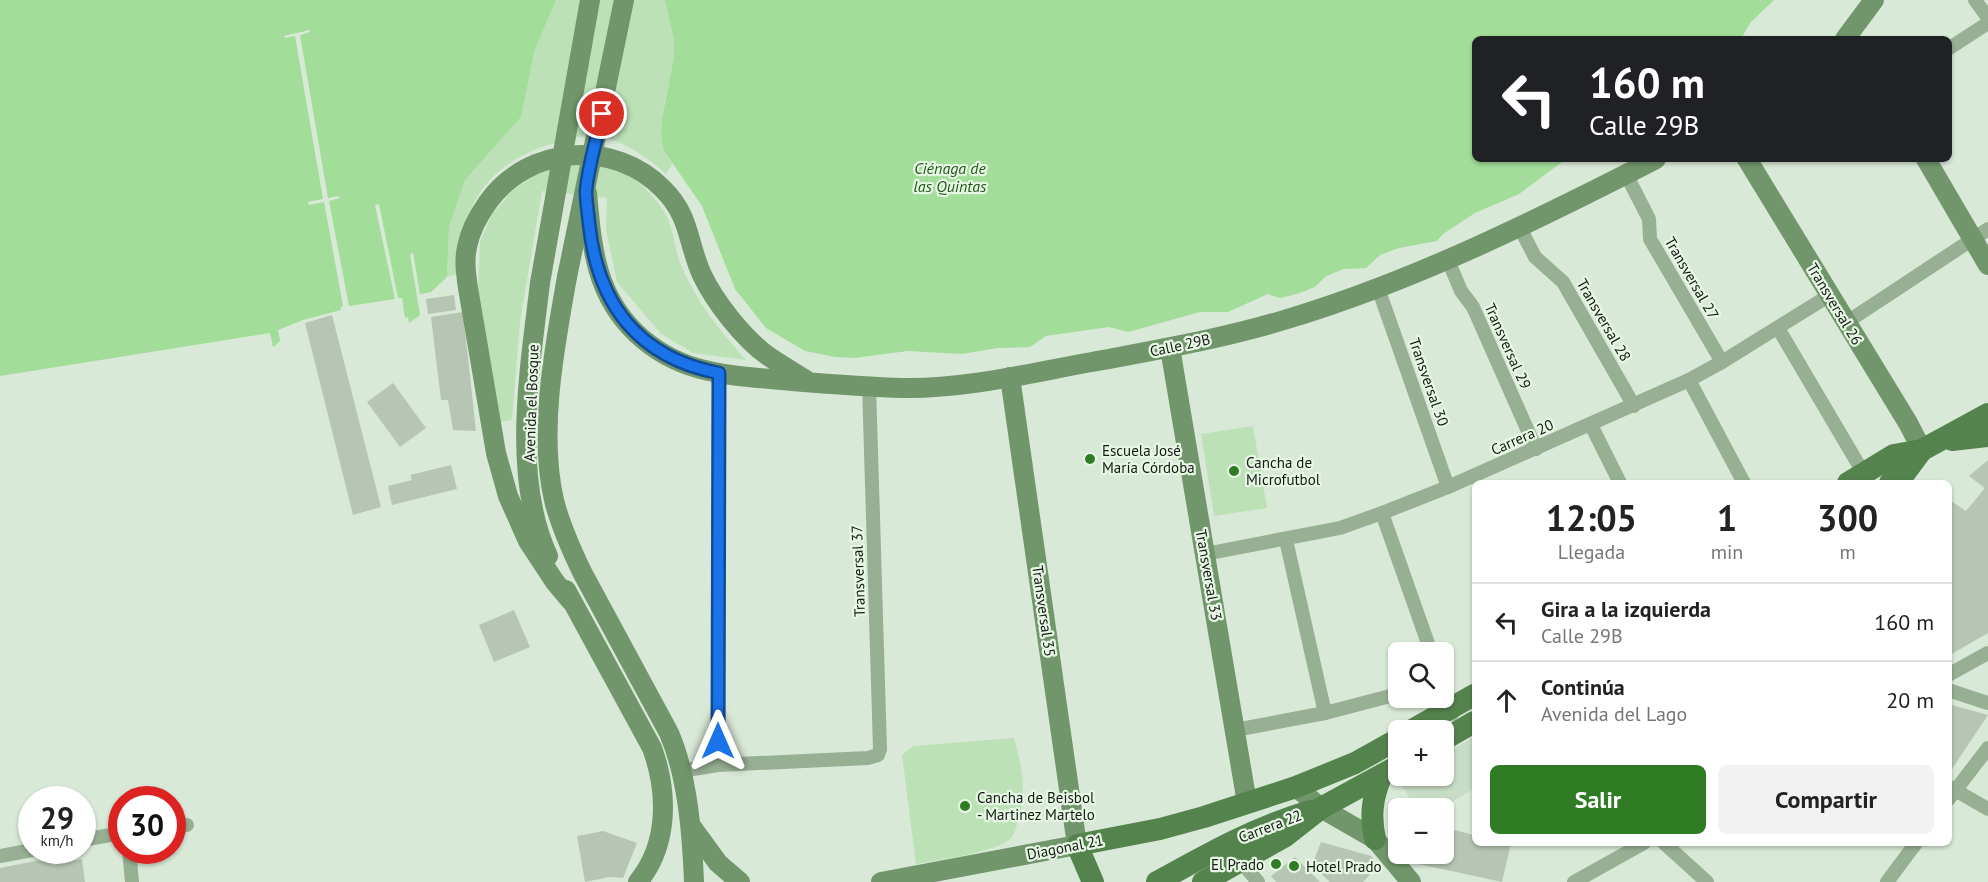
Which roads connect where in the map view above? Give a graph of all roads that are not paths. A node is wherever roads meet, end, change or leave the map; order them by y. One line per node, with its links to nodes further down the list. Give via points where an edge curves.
1 (590, 0): 45 (main road, Avenida el Bosque, bridge, via 540,283 531,353 526,453 536,523)
2 (624, 0): 13 (main road, Avenida el Bosque, bridge)
3 (1874, 0): 7 (main road)
4 (1975, 0): 5 (street)
5 (1988, 18)
6 (1988, 23): 8 (street)
7 (1852, 36)
8 (1952, 46)
9 (1650, 162): 12 (main road, Calle 29B)
10 (1749, 162): 19 (main road, Transversal 26)
11 (1928, 162): 15 (main road)
12 (1626, 174): 14 (main road, Calle 29B); 23 (street, Transversal 27, via 1649,219 1650,239)
13 (586, 191): 24 (main road, Calle 29B, via 598,272 620,314 654,348 674,360); 63 (main road, Avenida el Bosque, bridge, via 555,347 548,455 554,501 582,572 669,733)
14 (1519, 226): 16 (main road, Calle 29B); 29 (street, Transversal 28, via 1535,257 1563,282)
15 (1980, 234): 17 (main road); 20 (street)
16 (1448, 260): 18 (main road, Calle 29B); 33 (street, Transversal 29)
17 (1988, 265)
18 (1378, 288): 22 (main road, Calle 29B, via 1282,321); 41 (street, Transversal 30)
19 (1830, 295): 20 (main road, Transversal 26); 21 (street, Carrera 20)
20 (1846, 322): 34 (main road, Transversal 26)
21 (1778, 328): 23 (street, Carrera 20); 38 (street)
22 (1170, 348): 25 (main road, Calle 29B); 44 (main road, Transversal 33)
23 (1722, 362): 26 (street, Carrera 20)
24 (719, 373): 27 (main road, Calle 29B); 62 (street)
25 (1010, 377): 28 (main road, Calle 29B, via 923,387); 74 (main road, Transversal 35)
26 (1689, 380): 29 (street, Carrera 20); 37 (street)
27 (810, 382): 28 (main road, Calle 29B); 45 (main road, via 766,355 742,332 702,274 687,223 677,205 648,176 614,159 576,154 549,158 506,182 473,227 465,262 468,288 496,453 508,496 528,541)
28 (869, 385): 62 (street, Transversal 37, via 878,755)
29 (1634, 406): 31 (street, Carrera 20)
30 (1988, 414): 34 (main road)
31 (1591, 425): 33 (street, Carrera 20); 36 (street)
32 (1988, 436): 34 (main road, via 1950,440)
33 (1536, 448): 35 (street, Carrera 20)
34 (1922, 450): 38 (main road, via 1894,455); 39 (main road, via 1905,473)
35 (1491, 477)
36 (1618, 480)
37 (1742, 480)
38 (1861, 480)
39 (1894, 480)
40 (1472, 481): 41 (street, Carrera 20)
41 (1448, 487): 42 (street, Carrera 20)
42 (1382, 513): 43 (street, Carrera 20, via 1340,528); 46 (street)
43 (1286, 540): 44 (street, Carrera 20); 56 (street)
44 (1205, 554): 58 (main road, Transversal 33)
45 (571, 601): 84 (main road, Avenida el Bosque, via 652,748 663,784 661,832)
46 (1427, 642)
47 (1988, 653): 48 (street)
48 (1952, 673)
49 (1952, 691): 53 (street)
50 (1472, 695): 52 (main road)
51 (1388, 697): 56 (street)
52 (1454, 697)
53 (1988, 703)
54 (1436, 708): 57 (main road)
55 (1451, 708): 59 (street)
56 (1325, 713): 58 (street)
57 (1423, 720)
58 (1235, 730): 69 (main road, Transversal 33)
59 (1459, 731)
60 (1388, 745): 66 (main road, Carrera 22)
61 (1988, 748): 67 (street)
62 (718, 765): 63 (street)
63 (681, 771): 72 (main road, Avenida el Bosque)
64 (1388, 772): 70 (main road, Carrera 22)
65 (1388, 774): 73 (main road, via 1375,791)
66 (1296, 787): 69 (main road, Carrera 22); 70 (main road)
67 (1952, 791)
68 (1952, 792): 71 (street)
69 (1247, 803): 74 (main road, Diagonal 21, via 1160,829); 78 (main road)
70 (1321, 808): 73 (main road); 78 (main road, Carrera 22, via 1284,837)
71 (1988, 809)
72 (689, 824): 85 (main road, Avenida el Bosque); 86 (main road, via 718,863)
73 (1375, 839): 91 (main road)
74 (1077, 845): 87 (main road, Diagonal 21); 88 (main road)
75 (1639, 846): 92 (street)
76 (1667, 846): 93 (street)
77 (1914, 846): 94 (street)
78 (1234, 851): 82 (main road, Carrera 22); 89 (main road, Carrera 22); 90 (street)
79 (18, 853): 80 (street)
80 (0, 856)
81 (130, 864): 83 (street)
82 (1210, 878)
83 (132, 882)
84 (638, 882)
85 (694, 882)
86 (740, 882)
87 (881, 882)
88 (1094, 882)
89 (1157, 882)
90 (1258, 882)
91 (1411, 882)
92 (1574, 882)
93 (1707, 882)
94 (1887, 882)

